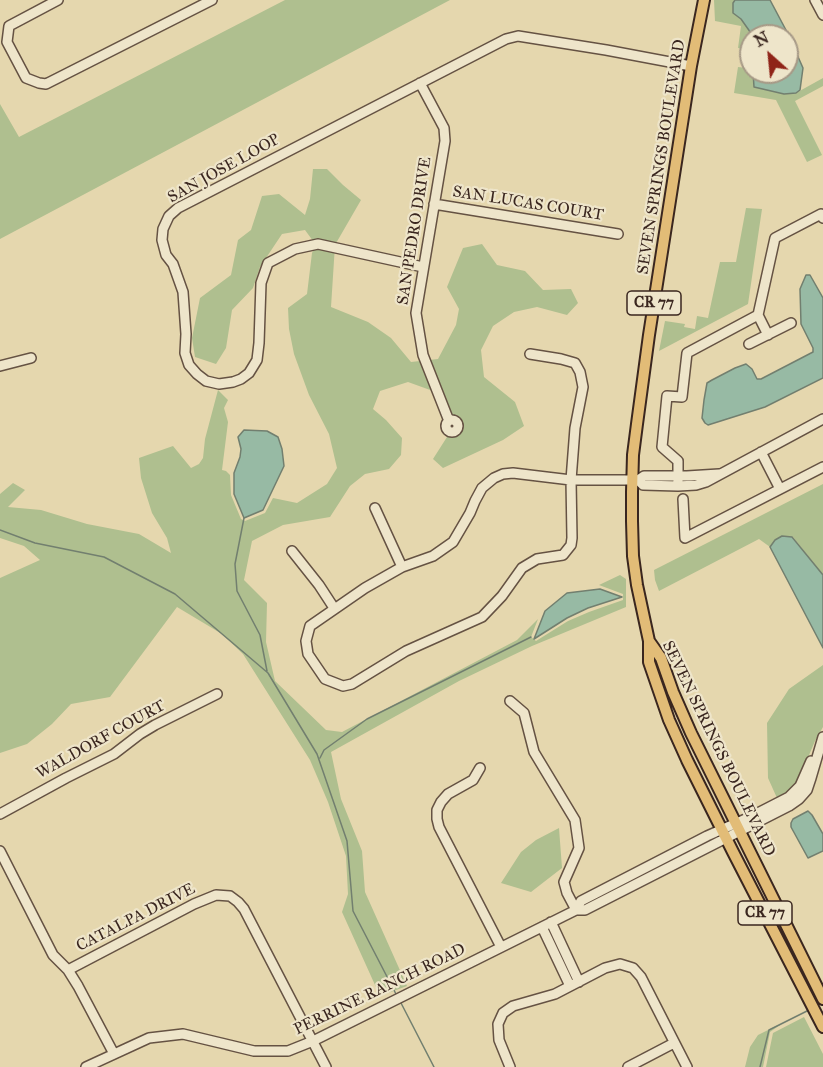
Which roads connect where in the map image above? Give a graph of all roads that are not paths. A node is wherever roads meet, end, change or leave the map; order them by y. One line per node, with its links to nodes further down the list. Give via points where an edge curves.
1 (58, 0): 5 (street, via 9,27 7,42 26,78 39,83 46,84)
2 (213, 0): 5 (street)
3 (704, 0): 7 (main road, SEVEN SPRINGS BOULEVARD / CR 77)
4 (815, 0): 6 (street)
5 (200, 3)
6 (823, 15)
7 (691, 66): 8 (street, SAN JOSE LOOP, via 518,36); 25 (main road, SEVEN SPRINGS BOULEVARD / CR 77, via 635,438)
8 (420, 83): 9 (street, SAN PEDRO DRIVE, via 444,128); 12 (street, SAN JOSE LOOP, via 178,208 169,216 162,240 183,292 185,353 189,365 206,381 219,384 241,379 257,360 261,283 268,262 295,249 318,244)
9 (434, 204): 11 (street, SAN LUCAS COURT); 12 (street, SAN PEDRO DRIVE)
10 (823, 218): 13 (street, via 821,214 775,238)
11 (618, 234)
12 (423, 267): 21 (street, SAN PEDRO DRIVE, via 416,313 423,355)
13 (758, 315): 15 (street); 26 (street, via 687,353 682,397 667,396 662,447 678,461)
14 (791, 323): 15 (street)
15 (768, 335): 16 (street)
16 (749, 344)
17 (530, 354): 24 (street, via 575,363 580,372 583,387 575,428)
18 (31, 358): 19 (street)
19 (0, 366)
20 (823, 419): 22 (street)
21 (449, 421)
22 (761, 452): 26 (street, via 706,482 696,485); 27 (street)
23 (823, 467): 27 (street)
24 (572, 480): 25 (street); 31 (street, via 513,473 494,478 482,488 453,542 433,556); 32 (street, via 572,538 563,555 537,559 522,568 482,616 405,651 344,686 325,679 308,654 306,641 310,626)
25 (636, 480): 26 (street, via 644,484); 33 (main road, SEVEN SPRINGS BOULEVARD / CR 77, via 633,556)
26 (678, 481)
27 (780, 489): 28 (street, via 685,538)
28 (683, 499)
29 (375, 508): 31 (street)
30 (292, 551): 32 (street)
31 (402, 567): 32 (street)
32 (334, 608)
33 (649, 640): 39 (main road, SEVEN SPRINGS BOULEVARD / CR 77, via 661,658); 39 (main road, SEVEN SPRINGS BOULEVARD / CR 77, via 649,662 669,720 687,760 704,774)
34 (217, 694): 38 (street, WALDORF COURT)
35 (510, 701): 41 (street, via 524,713 534,752 575,820 579,848 564,882)
36 (823, 737): 39 (street, PERRINE RANCH ROAD, via 809,784 799,799)
37 (480, 768): 43 (street, via 473,780 441,802 437,819)
38 (0, 814)
39 (732, 830): 41 (street, PERRINE RANCH ROAD, via 585,910); 45 (main road, SEVEN SPRINGS BOULEVARD / CR 77); 47 (main road, SEVEN SPRINGS BOULEVARD / CR 77)
40 (0, 852): 44 (street, via 53,955)
41 (576, 910): 42 (street, PERRINE RANCH ROAD)
42 (546, 925): 43 (street, PERRINE RANCH ROAD); 46 (street)
43 (501, 947): 49 (street, PERRINE RANCH ROAD)
44 (68, 970): 49 (street, CATALPA DRIVE, via 194,904 216,895 230,896 244,909); 51 (street)
45 (795, 973): 47 (main road, via 806,977); 48 (main road, SEVEN SPRINGS BOULEVARD / CR 77)
46 (575, 984): 50 (street, via 612,966 633,968); 54 (street, via 503,1013 498,1024 500,1040)
47 (820, 993)
48 (822, 1024)
49 (313, 1041): 51 (street, PERRINE RANCH ROAD, via 288,1051 254,1051 183,1034 149,1038); 53 (street)
50 (674, 1043): 55 (street); 56 (street)
51 (114, 1054): 52 (street, PERRINE RANCH ROAD)
52 (87, 1067)
53 (326, 1067)
54 (510, 1067)
55 (628, 1067)
56 (687, 1067)

